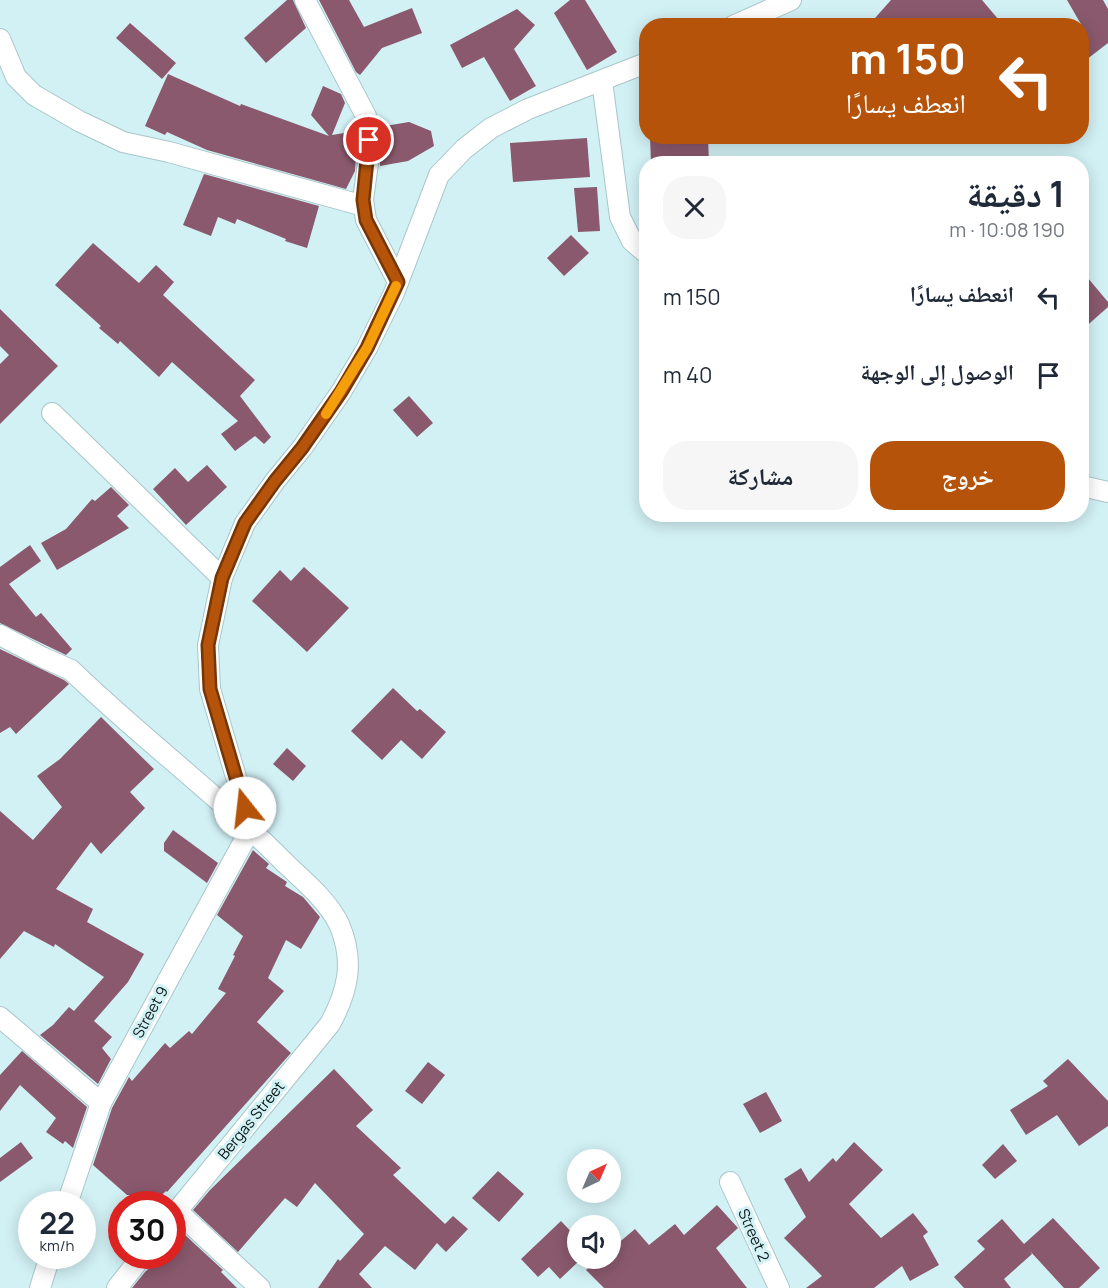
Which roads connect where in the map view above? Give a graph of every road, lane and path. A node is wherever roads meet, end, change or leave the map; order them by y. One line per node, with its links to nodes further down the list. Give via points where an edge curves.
1 (305, 0): 7 (street, via 366,116 369,140)
2 (791, 0): 3 (street)
3 (751, 18)
4 (0, 39): 7 (street, via 16,77 34,94 123,142)
5 (639, 66): 6 (street)
6 (602, 81): 8 (street, via 620,217); 9 (street, via 528,109 491,128 464,148 439,175)
7 (364, 206): 9 (street, via 366,220)
8 (639, 247)
9 (398, 282): 13 (street, via 341,392 245,523)
10 (52, 413): 13 (street)
11 (1089, 488): 12 (street)
12 (1108, 492)
13 (222, 578): 15 (street, via 208,645 210,689)
14 (0, 635): 15 (street, Bergas Street, via 71,670)
15 (251, 828): 17 (street, Street 9); 20 (street, Bergas Street, via 324,902 347,949 348,975 342,1001 330,1024)
16 (0, 1017): 17 (street)
17 (101, 1103): 19 (street, Street 9)
18 (730, 1182): 27 (street, Street 2)
19 (71, 1191)
20 (186, 1201)
21 (186, 1224): 26 (street)
22 (46, 1269): 24 (street)
23 (132, 1269): 25 (street)
24 (40, 1288)
25 (117, 1288)
26 (260, 1288)
27 (779, 1288)

